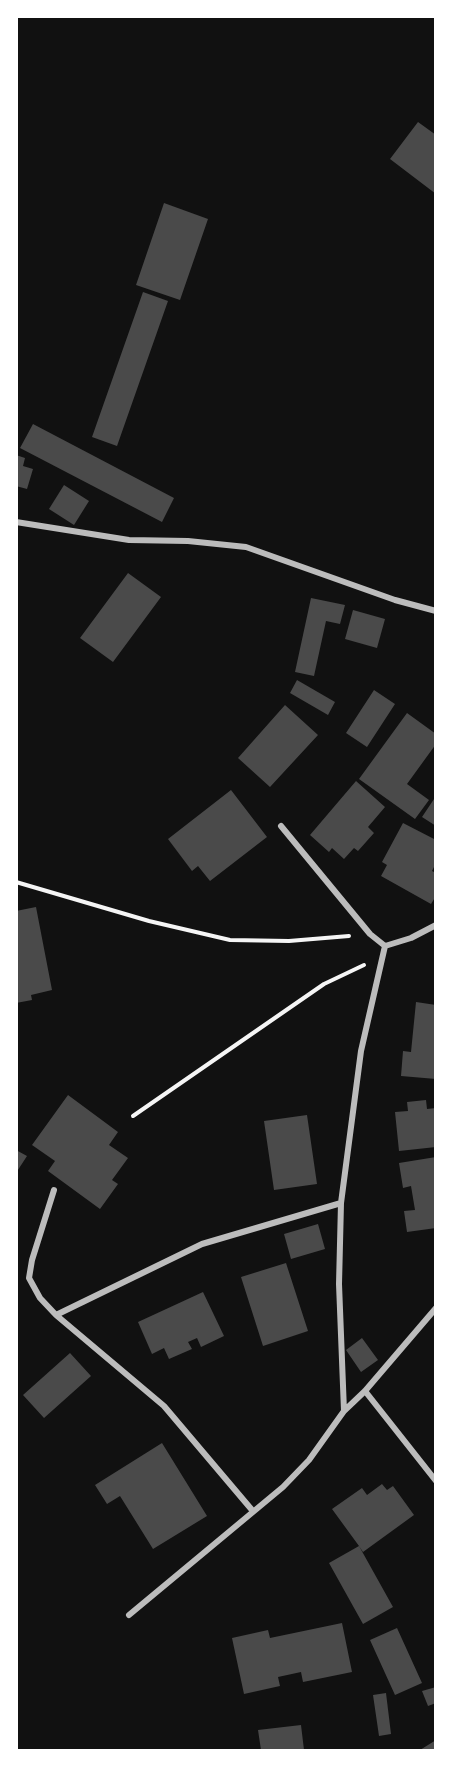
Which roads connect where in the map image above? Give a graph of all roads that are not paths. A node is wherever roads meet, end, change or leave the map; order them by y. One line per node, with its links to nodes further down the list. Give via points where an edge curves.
1 (16, 522): 2 (street, via 129,540 246,547 395,600)
2 (435, 610)
3 (281, 826): 5 (street, via 370,934)
4 (435, 925): 5 (street, via 411,939)
5 (386, 945): 7 (street, via 361,1051)
6 (54, 1190): 9 (street, via 29,1278)
7 (341, 1203): 9 (street, via 202,1244); 11 (street, via 339,1284)
8 (435, 1308): 10 (street)
9 (56, 1315): 13 (street, via 164,1406)
10 (365, 1391): 11 (street); 12 (street)
11 (344, 1411): 13 (street, via 284,1487)
12 (435, 1481)
13 (252, 1510): 14 (street)
14 (129, 1615)

